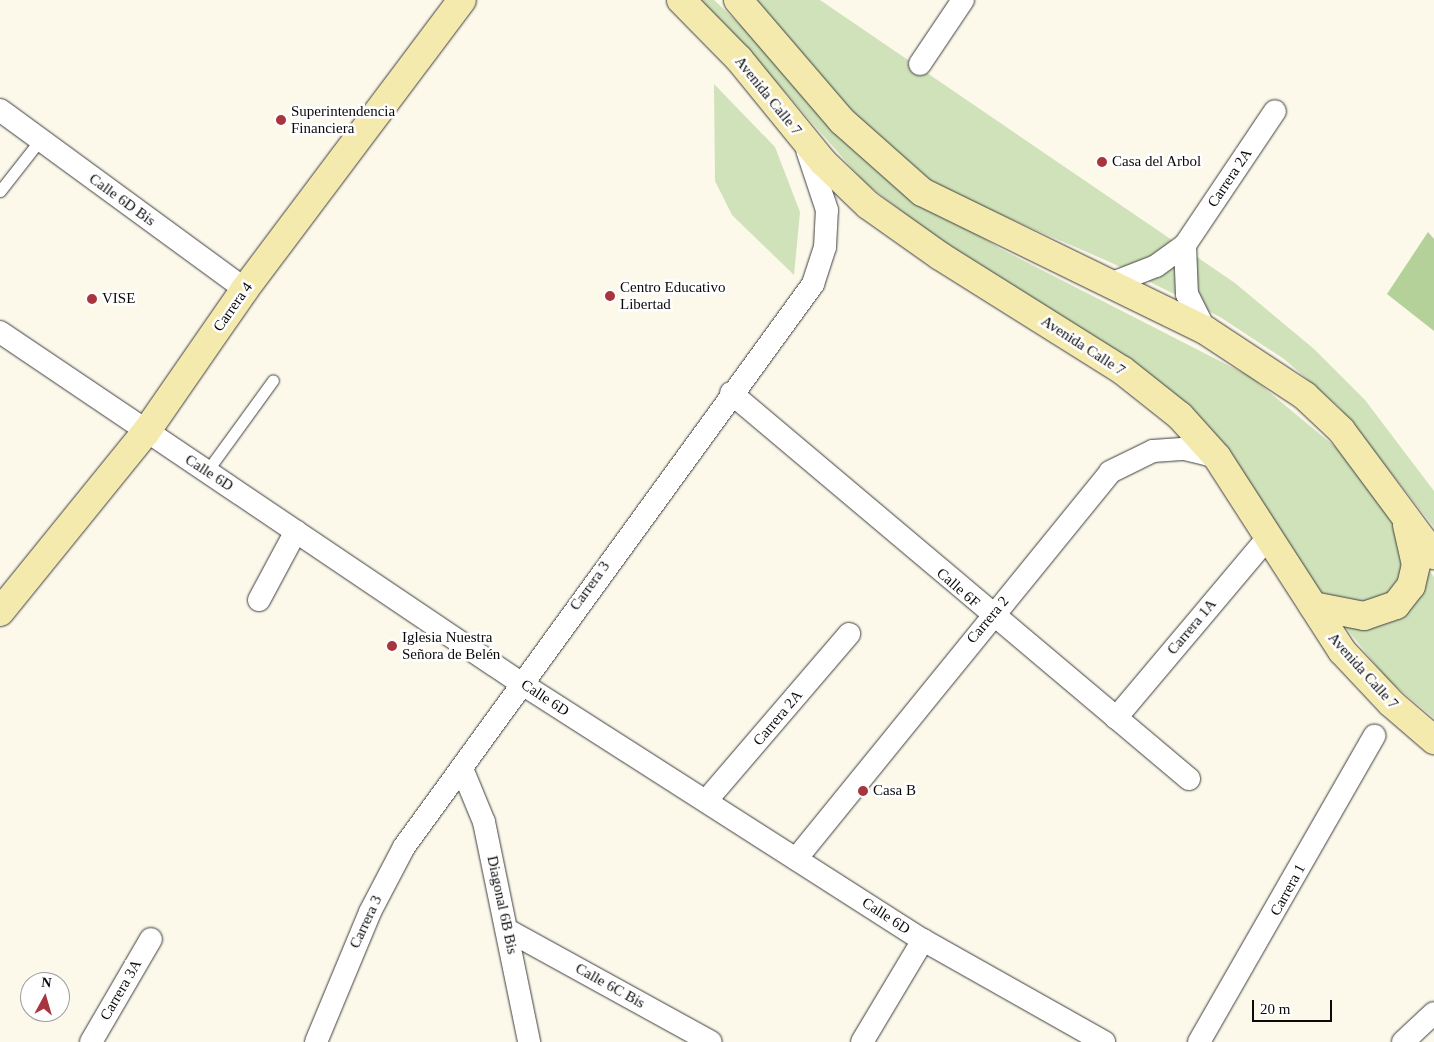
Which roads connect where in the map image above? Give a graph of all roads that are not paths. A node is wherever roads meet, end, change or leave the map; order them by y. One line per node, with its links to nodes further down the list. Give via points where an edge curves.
1 (462, 0): 13 (street, Carrera 4)
2 (681, 0): 8 (street, Avenida Calle 7, via 739,59)
3 (738, 0): 12 (street, via 842,121 904,180 970,219)
4 (963, 0): 5 (street)
5 (920, 64)
6 (0, 110): 9 (street, Calle 6D Bis)
7 (1275, 112): 11 (street, Carrera 2A)
8 (796, 132): 17 (street, Carrera 3, via 824,191 827,228 822,256 813,284); 19 (street, Avenida Calle 7, via 890,222 1122,370 1180,416)
9 (40, 140): 10 (lane); 13 (street, Calle 6D Bis)
10 (0, 190)
11 (1184, 245): 12 (street, Carrera 2A, via 1156,266); 14 (street, via 1187,294)
12 (1110, 284): 14 (street)
13 (245, 289): 18 (street, Carrera 4)
14 (1205, 330): 21 (street, via 1272,372 1324,413)
15 (0, 332): 18 (street, Calle 6D)
16 (273, 380): 20 (lane)
17 (731, 393): 28 (street, Calle 6F); 30 (street, Carrera 3)
18 (146, 432): 20 (street, Calle 6D); 27 (street, Carrera 4)
19 (1218, 457): 23 (street, Avenida Calle 7); 28 (street, Carrera 2, via 1169,449 1123,463 1098,484)
20 (207, 471): 22 (street, Calle 6D)
21 (1401, 507): 24 (street); 26 (street, via 1416,565 1411,586 1400,600 1380,614 1364,616)
22 (296, 531): 25 (street); 30 (street, Calle 6D)
23 (1269, 536): 26 (street, Avenida Calle 7); 31 (street, Carrera 1A)
24 (1434, 555)
25 (259, 600)
26 (1313, 606): 33 (street, Avenida Calle 7, via 1370,682)
27 (0, 612)
28 (992, 617): 31 (street, Calle 6F); 37 (street, Carrera 2)
29 (849, 634): 36 (street, Carrera 2A)
30 (519, 682): 34 (street, Carrera 3); 36 (street, Calle 6D)
31 (1116, 718): 35 (street, Calle 6F)
32 (1374, 736): 48 (street, Carrera 1)
33 (1434, 740)
34 (463, 771): 38 (street, Diagonal 6B Bis, via 484,822); 43 (street, Carrera 3, via 425,817 391,870)
35 (1188, 779)
36 (706, 801): 37 (street, Calle 6D)
37 (796, 859): 40 (street, Calle 6D)
38 (509, 931): 44 (street, Diagonal 6B Bis); 45 (street, Calle 6C Bis)
39 (151, 938): 42 (street, Carrera 3A)
40 (923, 940): 46 (street); 47 (street, Calle 6D)
41 (1434, 1013): 49 (street)
42 (91, 1042)
43 (317, 1042)
44 (529, 1042)
45 (711, 1042)
46 (862, 1042)
47 (1104, 1042)
48 (1199, 1042)
49 (1403, 1042)

